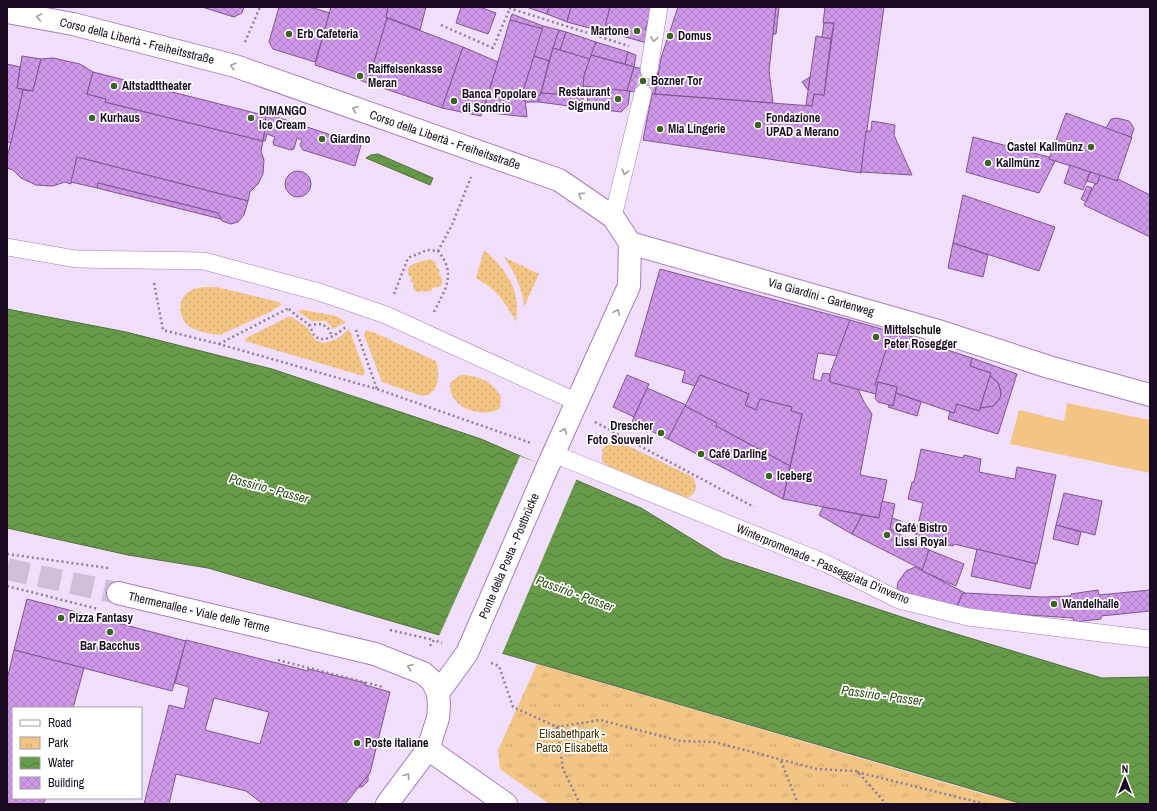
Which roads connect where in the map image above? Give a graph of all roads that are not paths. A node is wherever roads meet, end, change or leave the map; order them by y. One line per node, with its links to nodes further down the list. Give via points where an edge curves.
1 (659, 7): 3 (street, one-way to 3)
2 (7, 12): 5 (street, Corso della Libertà - Freiheitsstraße, one-way to 2, via 559,180 234,66 73,24)
3 (650, 62)
4 (643, 93): 5 (street, one-way to 5, via 638,148)
5 (613, 217): 6 (street, Corso della Libertà - Freiheitsstraße)
6 (630, 243): 8 (street, Via Giardini - Gartenweg, via 935,330 1049,367); 9 (street, one-way to 6, via 629,286)
7 (7, 247): 9 (street, via 76,259 204,261 319,292 386,315)
8 (1150, 395)
9 (575, 406): 10 (street, one-way to 9)
10 (552, 457): 12 (street, Winterpromenade - Passeggiata D'inverno, via 825,563 899,600 968,617); 13 (street, Ponte della Posta - Postbrücke, via 469,650)
11 (118, 593): 13 (street, Thermenallee - Viale delle Terme, one-way to 11, via 432,681 423,673 375,654)
12 (1150, 639)
13 (438, 693): 14 (street, via 438,718)
14 (428, 749): 15 (street, one-way to 14); 16 (street)
15 (386, 804)
16 (506, 804)

